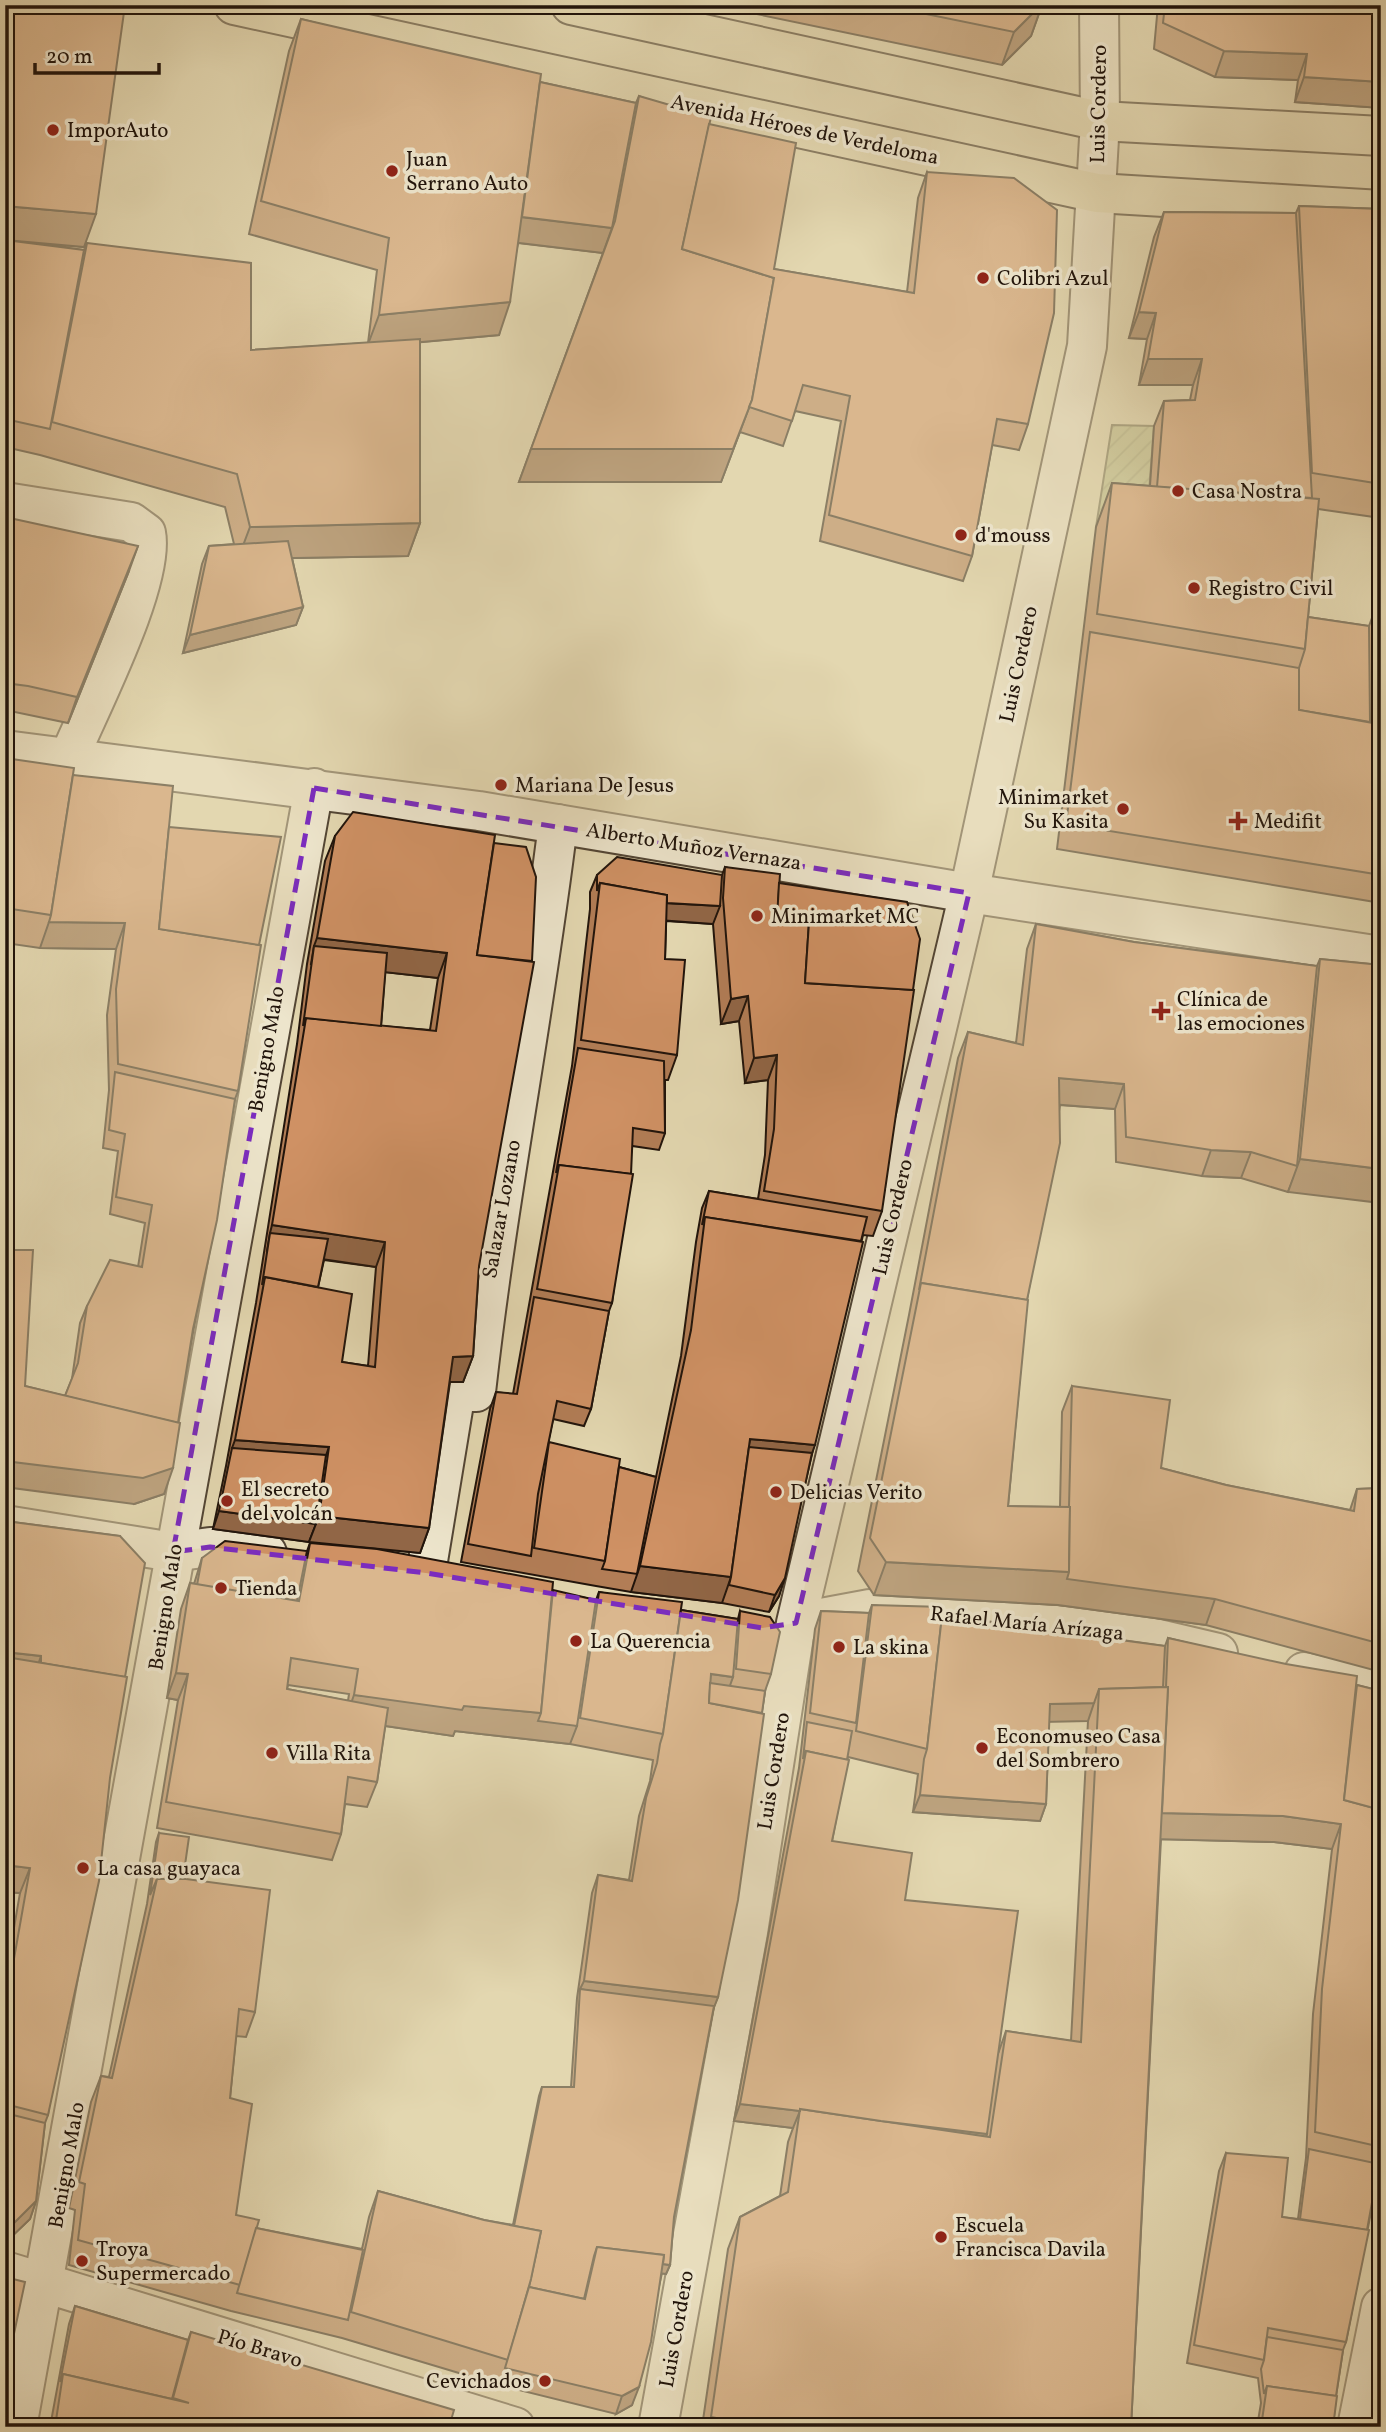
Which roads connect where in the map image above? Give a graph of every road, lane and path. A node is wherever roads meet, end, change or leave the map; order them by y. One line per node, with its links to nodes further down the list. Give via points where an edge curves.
1 (1099, 5): 9 (street, Luis Cordero)
2 (246, 6): 4 (main road, Avenida Héroes de Verdeloma)
3 (582, 6): 9 (main road)
4 (334, 27): 5 (main road, Avenida Héroes de Verdeloma); 6 (street)
5 (467, 55): 7 (street); 8 (main road, Avenida Héroes de Verdeloma)
6 (326, 64)
7 (461, 96)
8 (669, 99): 11 (street); 12 (main road, Avenida Héroes de Verdeloma)
9 (1100, 121): 10 (main road); 12 (street, Luis Cordero)
10 (1381, 136)
11 (662, 137)
12 (1097, 193): 13 (main road, Avenida Héroes de Verdeloma); 19 (street, Luis Cordero, via 1087,346)
13 (1381, 210)
14 (5, 502): 16 (street, via 131,522 146,533 148,555 140,590)
15 (5, 750): 16 (street, Alberto Muñoz Vernaza)
16 (68, 760): 17 (street, Alberto Muñoz Vernaza)
17 (314, 788): 18 (street, Alberto Muñoz Vernaza); 22 (street, Benigno Malo)
18 (558, 824): 19 (street, Alberto Muñoz Vernaza); 25 (street, Salazar Lozano, via 541,961 488,1281 476,1392 456,1391)
19 (969, 893): 20 (street, Alberto Muñoz Vernaza); 27 (street, Luis Cordero)
20 (1381, 956)
21 (5, 1525): 22 (street)
22 (173, 1552): 23 (street, via 210,1546); 30 (street, Benigno Malo)
23 (304, 1558)
24 (386, 1568): 25 (street)
25 (426, 1573): 26 (street)
26 (466, 1579)
27 (779, 1625): 28 (street, Rafael María Arízaga, via 870,1609 1025,1620 1124,1631); 34 (street, Luis Cordero, via 748,1932)
28 (1381, 1690)
29 (5, 2270): 30 (street, Pío Bravo)
30 (45, 2282): 32 (street, Benigno Malo); 33 (street, Pío Bravo)
31 (1381, 2307): 35 (street)
32 (18, 2427)
33 (515, 2427)
34 (658, 2427)
35 (1357, 2427)

